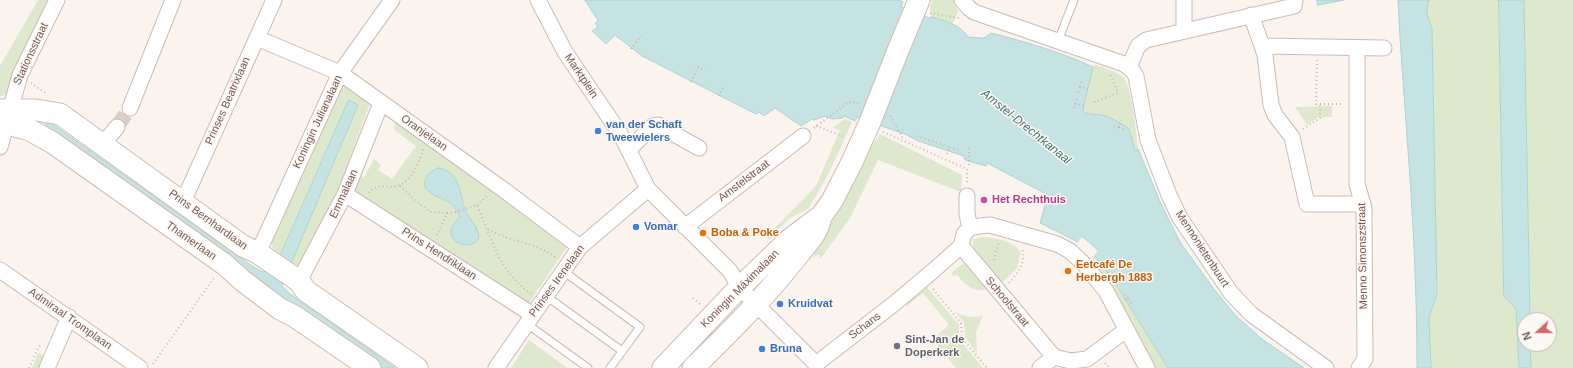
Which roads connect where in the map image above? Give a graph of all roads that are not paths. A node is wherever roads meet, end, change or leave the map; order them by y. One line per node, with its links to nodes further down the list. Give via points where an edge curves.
1 (58, 0): 22 (street, Stationsstraat, via 20,75)
2 (173, 0): 21 (street)
3 (274, 0): 13 (street, Prinses Beatrixlaan)
4 (392, 0): 19 (street, Koningin Julianalaan)
5 (538, 0): 28 (street, Marktplein, via 568,56)
6 (962, 0): 14 (street, via 969,8 969,15)
7 (1074, 0): 14 (lane)
8 (1184, 0): 12 (street)
9 (1294, 0): 11 (street, via 1294,6)
10 (922, 7): 34 (street, Koningin Máximalaan, bridge, via 899,48 875,125)
11 (1251, 16): 12 (street); 15 (street)
12 (1184, 30): 18 (street, via 1146,40 1138,46)
13 (257, 38): 19 (street, Oranjelaan); 32 (street, Prinses Beatrixlaan)
14 (1058, 41): 18 (street)
15 (1262, 46): 16 (street); 33 (street, via 1271,105 1275,115 1292,136 1307,204)
16 (1357, 48): 17 (street); 33 (street, Menno Simonszstraat, via 1356,184)
17 (1384, 48)
18 (1129, 67): 64 (street, Mennonietenbuurt, via 1136,76 1151,147 1180,218 1231,293 1251,314)
19 (340, 73): 20 (street, Oranjelaan); 39 (street, Koningin Julianalaan)
20 (381, 103): 30 (street, Emmalaan); 38 (street, Oranjelaan)
21 (130, 108)
22 (4, 116): 25 (street, Prins Bernhardlaan, via 36,110 60,114); 26 (street, Stationsstraat); 55 (street, Thamerlaan, via 53,144 224,264 280,309)
23 (117, 127): 25 (street)
24 (804, 136): 35 (street, Amstelstraat)
25 (103, 144): 32 (street, Prins Bernhardlaan)
26 (0, 147)
27 (699, 148): 28 (street, via 658,125 653,126)
28 (628, 149): 29 (street, Marktplein)
29 (648, 189): 35 (street, Marktplein); 38 (street, Prinses Irenelaan)
30 (346, 194): 43 (street, Emmalaan); 47 (street, Prins Hendriklaan, via 430,248)
31 (967, 196): 36 (street)
32 (183, 202): 39 (street, Prins Bernhardlaan, via 243,246)
33 (1364, 204): 65 (street, Menno Simonszstraat, via 1365,359)
34 (822, 215): 42 (street, Koningin Máximalaan); 45 (street, Koningin Máximalaan, via 818,230)
35 (685, 227): 42 (street, Schans)
36 (970, 228): 37 (street, Schans, via 964,234); 48 (street, via 990,225 1057,244 1070,251 1106,291)
37 (961, 246): 50 (street, Schoolstraat); 52 (street, Schans)
38 (580, 247): 40 (street, Prinses Irenelaan)
39 (258, 253): 43 (street, Prins Bernhardlaan)
40 (565, 269): 44 (street, Prinses Irenelaan); 49 (lane, via 640,327)
41 (0, 270): 46 (street, Admiraal Tromplaan)
42 (735, 280): 45 (street, Schans); 60 (street, Koningin Máximalaan)
43 (299, 281): 56 (street, Prins Bernhardlaan, via 306,291)
44 (544, 298): 47 (street, Prinses Irenelaan); 49 (lane)
45 (756, 304): 52 (street, Schans); 61 (street, Koningin Máximalaan)
46 (69, 317): 53 (street); 54 (street, Admiraal Tromplaan)
47 (530, 319): 57 (street, Prinses Irenelaan); 58 (lane)
48 (1126, 330): 51 (street, via 1087,359); 63 (street)
49 (622, 351): 59 (lane)
50 (1054, 357): 51 (street); 62 (street)
51 (1072, 365)
52 (816, 366)
53 (48, 368)
54 (140, 368)
55 (370, 368)
56 (417, 368)
57 (496, 368)
58 (588, 368)
59 (610, 368)
60 (663, 368)
61 (693, 368)
62 (1040, 368)
63 (1147, 368)
64 (1326, 368)
65 (1359, 368)

